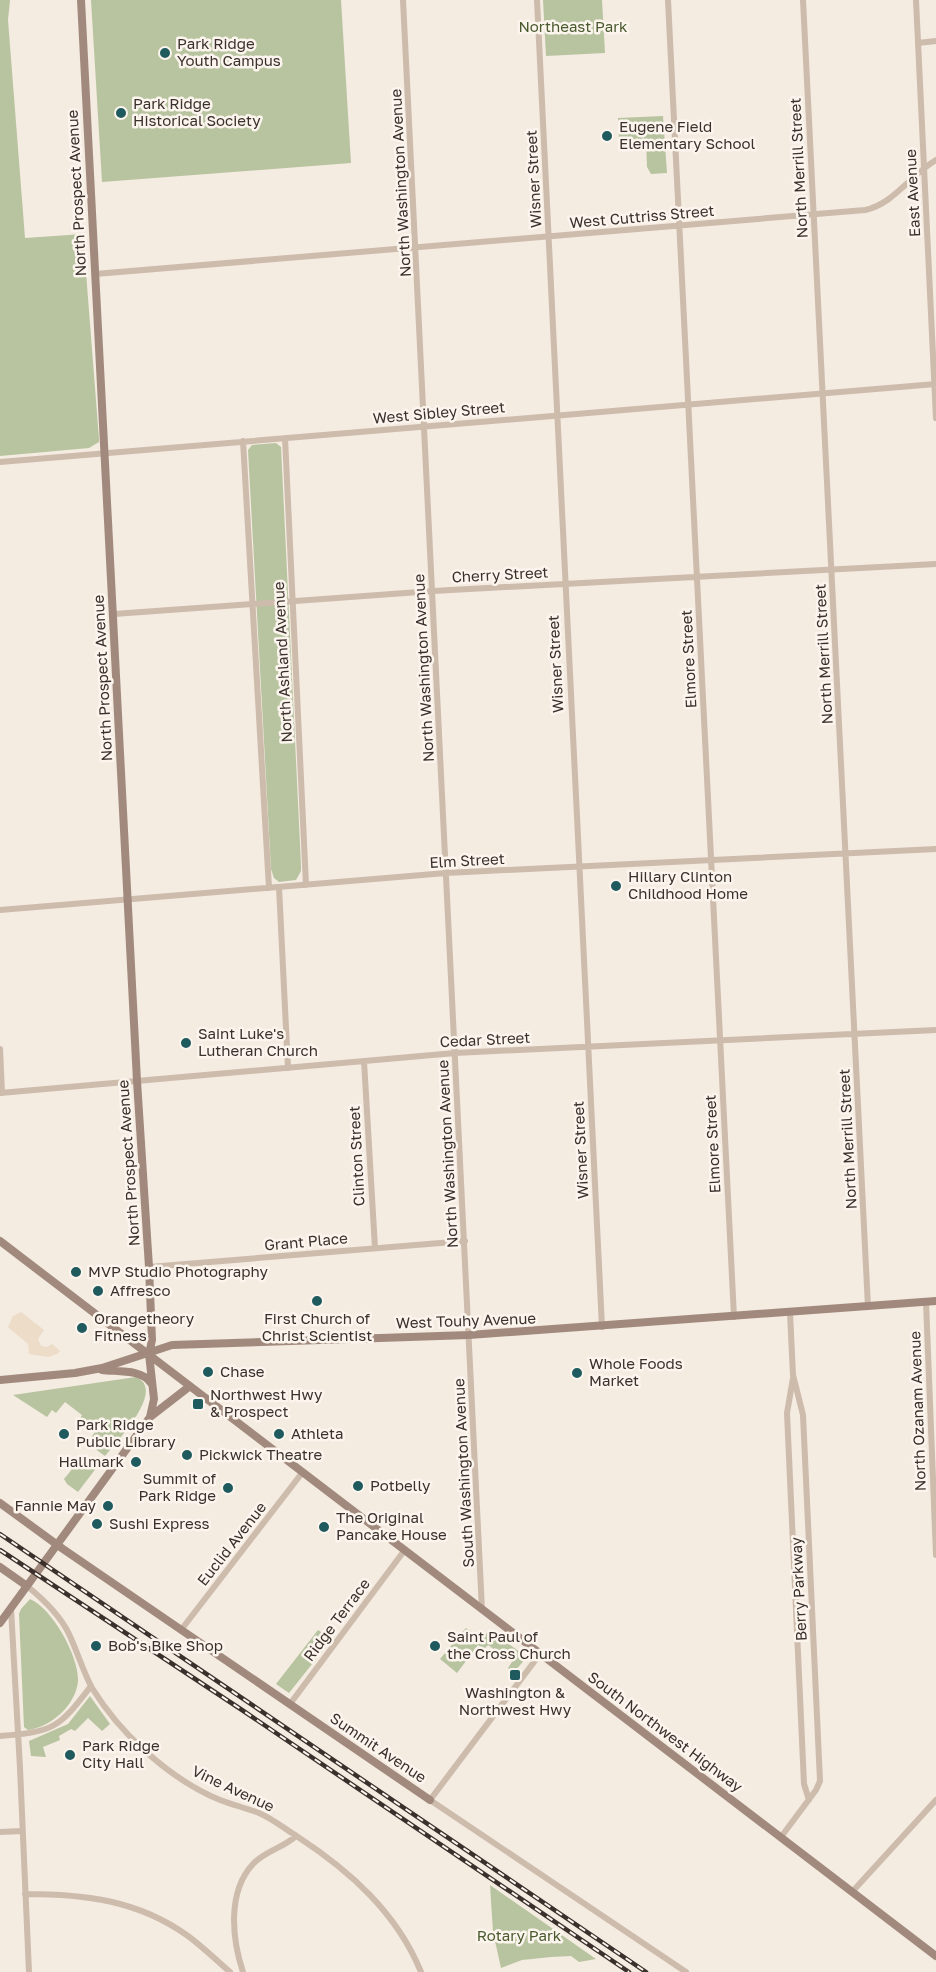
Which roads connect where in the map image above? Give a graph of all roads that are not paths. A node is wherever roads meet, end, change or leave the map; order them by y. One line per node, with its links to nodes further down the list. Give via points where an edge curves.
1 (81, 0): 16 (main road, North Prospect Avenue)
2 (403, 0): 14 (street, North Washington Avenue)
3 (537, 0): 13 (street, Wisner Street)
4 (669, 0): 12 (street, Elmore Street)
5 (803, 0): 11 (street, North Merrill Street)
6 (916, 0): 8 (street, East Avenue)
7 (936, 41): 8 (street)
8 (918, 43): 10 (street, East Avenue)
9 (936, 160): 10 (street, West Cuttriss Street)
10 (924, 166): 11 (street, West Cuttriss Street, via 881,205); 15 (street, East Avenue)
11 (813, 214): 12 (street, West Cuttriss Street); 18 (street, North Merrill Street)
12 (680, 225): 13 (street, West Cuttriss Street); 19 (street, Elmore Street)
13 (549, 237): 14 (street, West Cuttriss Street); 20 (street, Wisner Street)
14 (416, 247): 16 (street, West Cuttriss Street); 22 (street, North Washington Avenue)
15 (932, 271): 17 (street, East Avenue)
16 (95, 274): 25 (main road, North Prospect Avenue)
17 (935, 384): 18 (street, West Sibley Street); 21 (street, East Avenue)
18 (822, 393): 19 (street, West Sibley Street); 28 (street, North Merrill Street)
19 (688, 404): 20 (street, West Sibley Street); 29 (street, Elmore Street)
20 (557, 415): 22 (street, West Sibley Street); 30 (street, Wisner Street)
21 (936, 418)
22 (425, 426): 23 (street, West Sibley Street); 31 (street, North Washington Avenue)
23 (285, 438): 24 (street, West Sibley Street); 32 (street, North Ashland Avenue)
24 (243, 441): 25 (street, West Sibley Street); 33 (street, North Ashland Avenue)
25 (105, 453): 26 (street, West Sibley Street); 34 (main road, North Prospect Avenue)
26 (0, 462)
27 (936, 564): 28 (street, Cherry Street)
28 (832, 569): 29 (street, Cherry Street); 36 (street, North Merrill Street)
29 (697, 575): 30 (street, Cherry Street); 37 (street, Elmore Street)
30 (564, 583): 31 (street, Cherry Street); 38 (street, Wisner Street)
31 (433, 591): 32 (street, Cherry Street); 39 (street, North Washington Avenue)
32 (292, 601): 33 (street, Cherry Street); 40 (street, North Ashland Avenue)
33 (253, 604): 34 (street, Cherry Street); 42 (street, North Ashland Avenue)
34 (114, 614): 43 (main road, North Prospect Avenue)
35 (936, 849): 36 (street, Elm Street)
36 (845, 854): 37 (street, Elm Street); 46 (street, North Merrill Street)
37 (711, 860): 38 (street, Elm Street); 47 (street, Elmore Street)
38 (579, 867): 39 (street, Elm Street); 48 (street, Wisner Street)
39 (446, 873): 40 (street, Elm Street); 50 (street, North Washington Avenue)
40 (306, 885): 41 (street, Elm Street)
41 (279, 887): 42 (street, Elm Street); 52 (street)
42 (269, 888): 43 (street, Elm Street)
43 (128, 899): 44 (street, Elm Street); 53 (main road, North Prospect Avenue)
44 (0, 910)
45 (936, 1030): 46 (street, Cedar Street)
46 (854, 1034): 47 (street, Cedar Street); 61 (street, North Merrill Street)
47 (720, 1041): 48 (street, Cedar Street); 63 (street, Elmore Street)
48 (588, 1047): 50 (street, Cedar Street); 64 (street, Wisner Street)
49 (0, 1049): 54 (street)
50 (455, 1053): 51 (street, Cedar Street); 56 (street, North Washington Avenue)
51 (364, 1061): 52 (street, Cedar Street); 57 (street, Clinton Street)
52 (288, 1068): 53 (street, Cedar Street)
53 (137, 1081): 54 (street, Cedar Street); 58 (main road, North Prospect Avenue)
54 (1, 1093)
55 (0, 1241): 66 (main road, South Northwest Highway)
56 (465, 1241): 57 (street, Grant Place); 65 (street, North Washington Avenue)
57 (375, 1248): 58 (street, Grant Place)
58 (149, 1267): 66 (main road, North Prospect Avenue)
59 (936, 1301): 60 (main road, West Touhy Avenue)
60 (926, 1302): 61 (main road, West Touhy Avenue); 77 (street, North Ozanam Avenue)
61 (868, 1307): 62 (main road, West Touhy Avenue)
62 (790, 1312): 63 (main road, West Touhy Avenue); 68 (street, Berry Parkway)
63 (734, 1317): 64 (main road, West Touhy Avenue)
64 (602, 1327): 65 (main road, West Touhy Avenue)
65 (469, 1335): 66 (main road, West Touhy Avenue, via 172,1345); 81 (street, South Washington Avenue)
66 (149, 1354): 67 (main road, West Touhy Avenue); 70 (main road, North Prospect Avenue); 71 (main road, South Northwest Highway)
67 (96, 1369): 69 (main road, West Touhy Avenue); 70 (main road, via 145,1376)
68 (793, 1375): 90 (street, Berry Parkway, via 787,1413 804,1784); 90 (street, Berry Parkway, via 803,1415 820,1781)
69 (0, 1380)
70 (152, 1384): 72 (main road, North Prospect Avenue, via 154,1406)
71 (190, 1386): 72 (main road); 73 (main road, South Northwest Highway)
72 (150, 1417): 75 (main road)
73 (302, 1473): 76 (main road, South Northwest Highway); 83 (street, Euclid Avenue)
74 (0, 1503): 75 (main road, Summit Avenue)
75 (57, 1545): 79 (main road); 83 (main road, Summit Avenue)
76 (404, 1551): 81 (main road, South Northwest Highway); 86 (street, Ridge Terrace)
77 (936, 1555)
78 (0, 1567): 79 (main road)
79 (27, 1586): 80 (main road); 85 (street, Vine Avenue, via 68,1631)
80 (11, 1609): 82 (main road); 87 (street)
81 (482, 1610): 84 (main road, South Northwest Highway)
82 (0, 1623)
83 (181, 1630): 86 (main road, Summit Avenue)
84 (540, 1654): 89 (street); 95 (main road, South Northwest Highway)
85 (91, 1686): 87 (street, via 71,1713 57,1724 42,1732); 94 (street, Vine Avenue, via 110,1715 147,1753 193,1786 260,1814)
86 (290, 1704): 89 (main road, Summit Avenue)
87 (18, 1735): 88 (street); 92 (street)
88 (0, 1736)
89 (430, 1800): 103 (street, Summit Avenue)
90 (809, 1800): 95 (street, Berry Parkway)
91 (936, 1800): 96 (street)
92 (22, 1830): 93 (street); 97 (street)
93 (0, 1832)
94 (296, 1836): 101 (street, via 266,1853 242,1880 234,1918); 102 (street, Vine Avenue, via 340,1866 374,1899 412,1950)
95 (780, 1837): 96 (main road, South Northwest Highway)
96 (852, 1892): 98 (main road, South Northwest Highway)
97 (25, 1894): 99 (street); 100 (street, via 72,1894 145,1913 188,1936)
98 (936, 1956)
99 (29, 1972)
100 (230, 1972)
101 (243, 1972)
102 (421, 1972)
103 (686, 1972)

